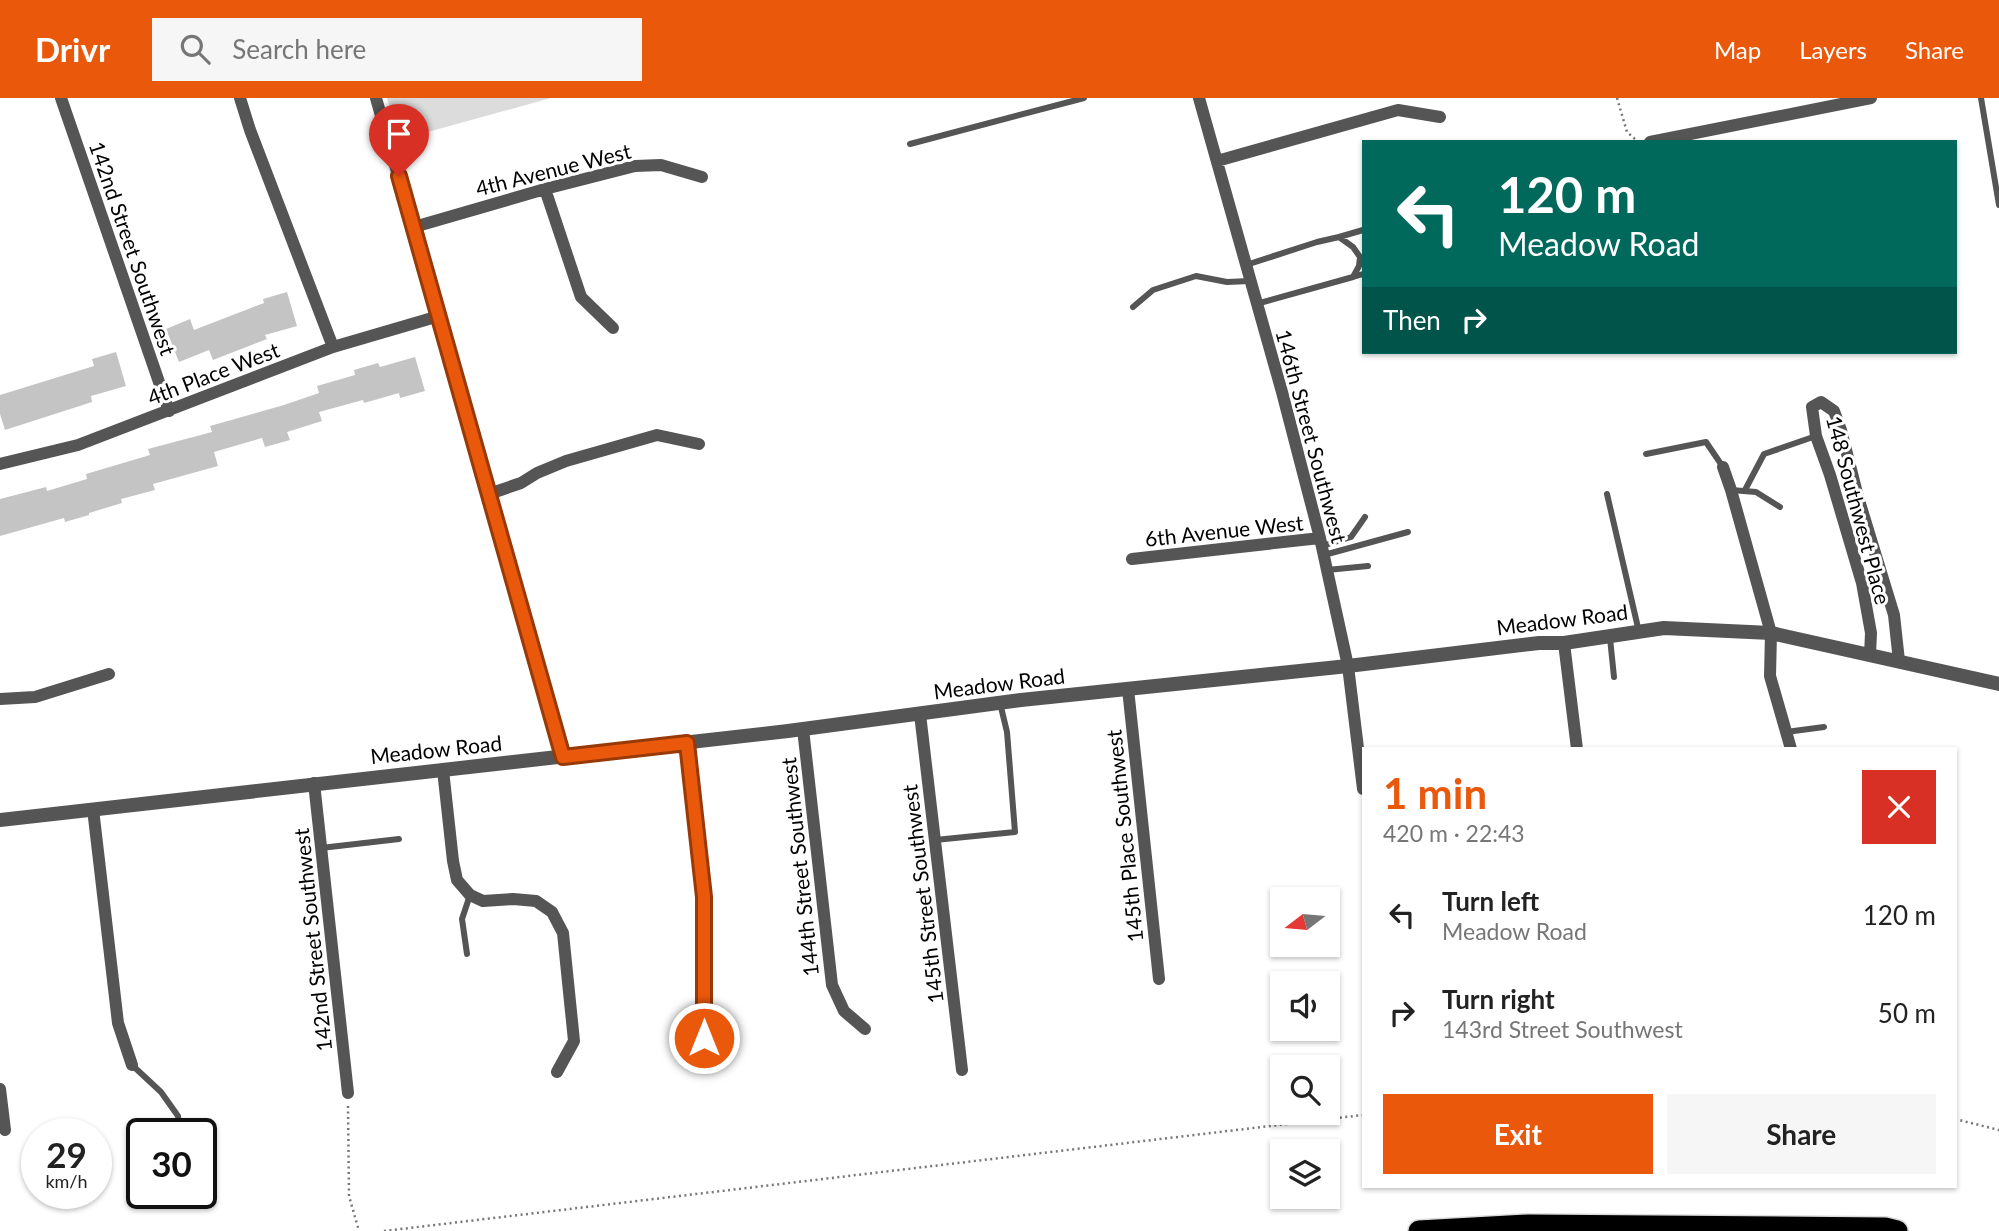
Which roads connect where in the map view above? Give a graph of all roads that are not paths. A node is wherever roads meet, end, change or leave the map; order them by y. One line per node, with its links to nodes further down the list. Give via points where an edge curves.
1 (61, 98): 27 (street, 142nd Street Southwest)
2 (240, 98): 26 (street)
3 (376, 98): 15 (street)
4 (1084, 98): 10 (lane)
5 (1199, 98): 11 (street, 146th Street Southwest)
6 (1871, 98): 9 (street)
7 (1981, 98): 14 (lane)
8 (1440, 117): 11 (street, via 1398,110)
9 (1660, 140)
10 (910, 144)
11 (1217, 161): 18 (street, 146th Street Southwest)
12 (702, 177): 13 (street, 4th Avenue West, via 662,165 635,166)
13 (545, 189): 15 (street, 4th Avenue West); 25 (street, via 582,297)
14 (1999, 205)
15 (414, 227): 24 (street)
16 (1362, 230): 17 (lane)
17 (1339, 237): 18 (lane); 20 (lane, via 1360,257)
18 (1246, 265): 21 (street, 146th Street Southwest)
19 (1362, 274): 20 (lane)
20 (1353, 277): 22 (lane)
21 (1250, 281): 22 (street, 146th Street Southwest); 23 (lane, via 1196,276 1153,290)
22 (1256, 304): 39 (street, 146th Street Southwest)
23 (1133, 307)
24 (439, 316): 26 (street, 4th Place West); 34 (street)
25 (613, 328)
26 (332, 347): 27 (street, 4th Place West)
27 (169, 411): 31 (street, 4th Place West, via 78,445)
28 (1815, 436): 33 (lane, via 1764,454); 47 (street, 148 Southwest Place, via 1862,583); 48 (street, 148 Southwest Place, via 1812,407 1821,402 1834,411 1841,430 1894,615)
29 (699, 444): 34 (street, via 657,435 566,461)
30 (1646, 454): 32 (lane, via 1706,442)
31 (0, 464)
32 (1723, 467): 33 (street)
33 (1738, 490): 36 (lane, via 1756,492); 44 (street)
34 (489, 494): 63 (street)
35 (1606, 494): 43 (lane)
36 (1780, 507)
37 (1365, 517): 39 (lane, via 1351,537)
38 (1408, 532): 39 (lane)
39 (1322, 546): 40 (street, 6th Avenue West); 42 (street, 146th Street Southwest)
40 (1132, 559)
41 (1368, 566): 42 (lane)
42 (1327, 570): 49 (street, 146th Street Southwest)
43 (1639, 632): 44 (street, Meadow Road, via 1664,628); 45 (street, Meadow Road)
44 (1771, 633): 47 (street, Meadow Road); 59 (street, via 1770,676)
45 (1610, 636): 46 (street, Meadow Road); 51 (lane)
46 (1564, 643): 49 (street, Meadow Road); 61 (street)
47 (1870, 655): 48 (street, Meadow Road)
48 (1899, 662): 52 (street, Meadow Road)
49 (1348, 666): 53 (street, Meadow Road); 65 (street, 146th Street Southwest)
50 (109, 674): 54 (street, via 35,696)
51 (1614, 677)
52 (1999, 684)
53 (1128, 689): 55 (street, Meadow Road); 74 (street, 145th Place Southwest)
54 (0, 699)
55 (1000, 703): 56 (street, Meadow Road); 70 (lane, via 1007,732 1015,832)
56 (920, 714): 58 (street, Meadow Road); 70 (street, 145th Street Southwest)
57 (1824, 727): 59 (lane)
58 (803, 729): 60 (street, Meadow Road); 75 (street, 144th Street Southwest, via 832,985 844,1012)
59 (1786, 732): 62 (street)
60 (687, 743): 63 (street, Meadow Road); 76 (street, via 704,897)
61 (1577, 747)
62 (1790, 747)
63 (563, 757): 64 (street, Meadow Road)
64 (443, 770): 66 (street, Meadow Road); 72 (street, via 453,862 457,880)
65 (1362, 781)
66 (314, 783): 67 (street, Meadow Road); 71 (street, 142nd Street Southwest)
67 (93, 809): 68 (street, Meadow Road); 77 (street, via 118,1023)
68 (0, 820)
69 (399, 839): 71 (lane)
70 (935, 840): 78 (street, 145th Street Southwest)
71 (321, 848): 81 (street, 142nd Street Southwest)
72 (470, 895): 73 (lane, via 462,919); 79 (street, via 483,901 536,901 552,912 563,933 574,1041)
73 (467, 954)
74 (1159, 979)
75 (866, 1029)
76 (704, 1038)
77 (132, 1065): 82 (lane, via 161,1092)
78 (962, 1070)
79 (557, 1072)
80 (0, 1089): 83 (street)
81 (348, 1093)
82 (178, 1118)
83 (5, 1130)
84 (1419, 1231): 85 (highway, via 1528,1224)
85 (1896, 1231)

